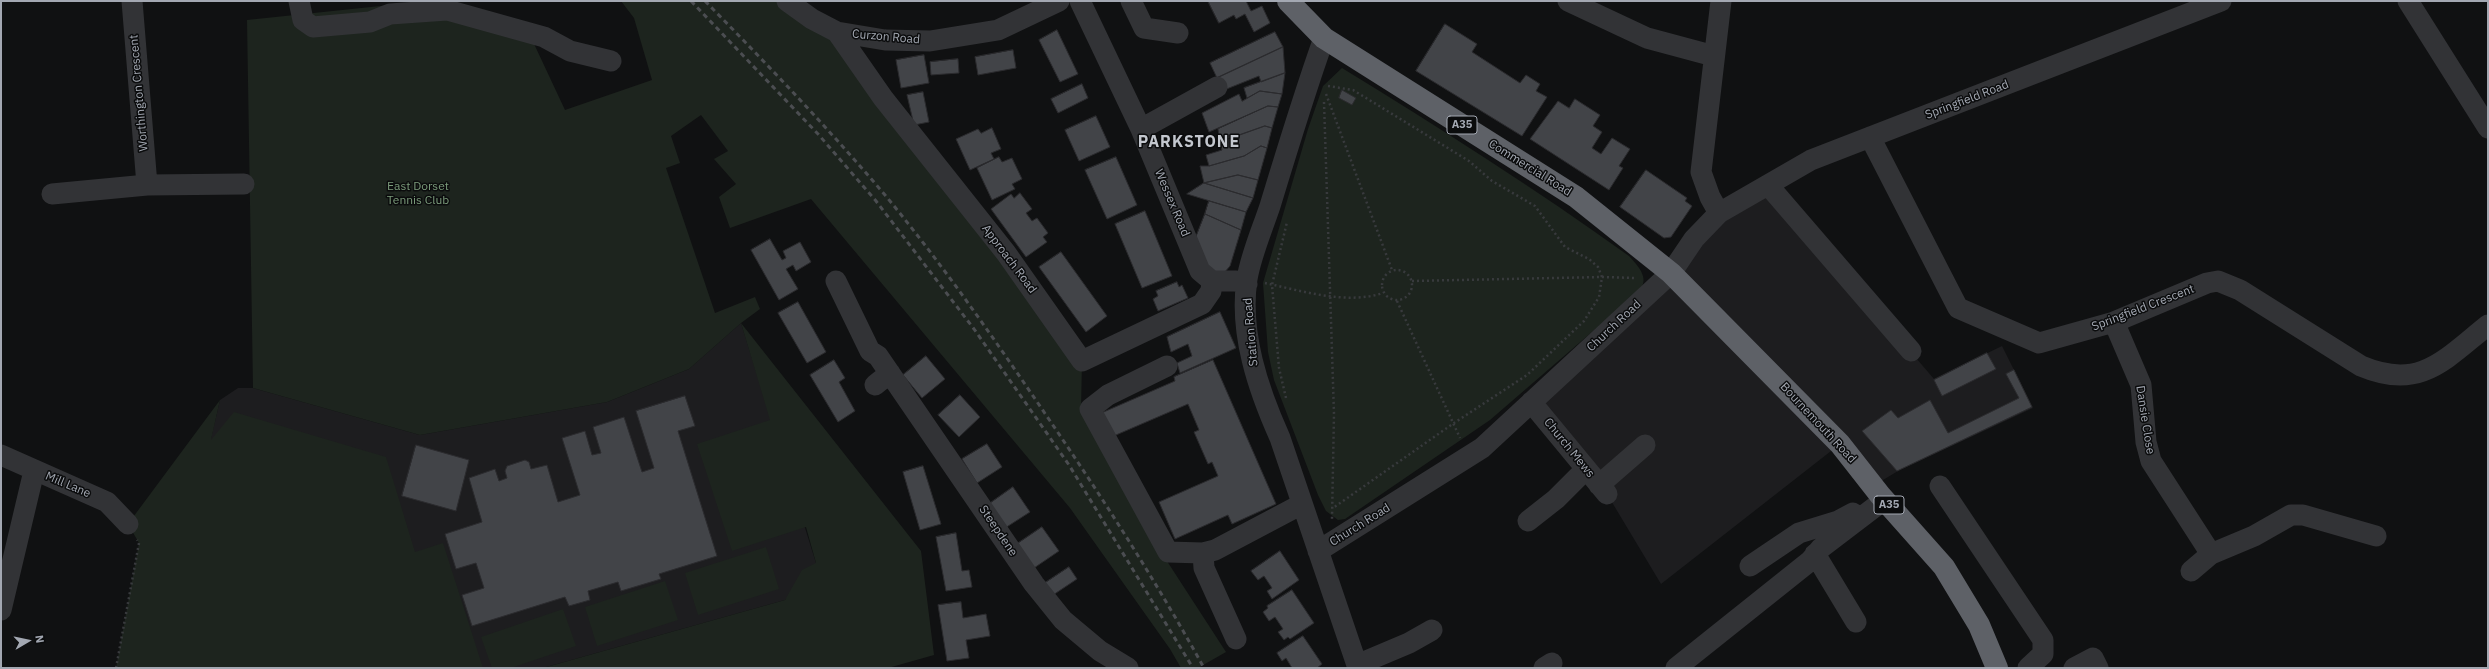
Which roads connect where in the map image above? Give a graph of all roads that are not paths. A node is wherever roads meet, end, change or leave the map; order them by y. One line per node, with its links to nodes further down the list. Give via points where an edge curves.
1 (132, 1): 22 (street, Worthington Crescent)
2 (299, 1): 16 (street, via 303,20 313,27 370,22 390,14 447,10 544,37 570,51)
3 (787, 1): 12 (street, Curzon Road, via 812,20)
4 (1059, 1): 12 (street, Curzon Road, via 998,30 971,35 885,40)
5 (1080, 1): 19 (street, Wessex Road)
6 (1132, 1): 13 (street, via 1144,28)
7 (1288, 1): 14 (highway, Commercial Road / A35)
8 (1568, 1): 15 (street, via 1647,38)
9 (1721, 1): 15 (street)
10 (2221, 1): 20 (street, Springfield Road)
11 (2408, 1): 18 (street)
12 (837, 32): 28 (street, Approach Road, via 883,98 1006,253 1082,361 1202,304 1211,292)
13 (1178, 33)
14 (1324, 38): 26 (highway, Commercial Road / A35, via 1576,197); 29 (street, Station Road)
15 (1714, 56): 25 (street, via 1701,172)
16 (611, 61)
17 (1217, 87): 19 (street)
18 (2488, 128)
19 (1141, 129): 28 (street, Wessex Road, via 1200,271)
20 (1870, 137): 23 (street, Springfield Road, via 1811,160); 30 (street, Springfield Crescent, via 1958,308 2039,343)
21 (244, 184): 22 (street)
22 (147, 185): 24 (street)
23 (1768, 185): 25 (street, Springfield Road); 32 (street)
24 (52, 194)
25 (1719, 213): 26 (street, Church Road, via 1694,239)
26 (1671, 273): 34 (street, Church Road); 40 (highway, Bournemouth Road / A35, via 1840,444)
27 (836, 281): 56 (street, Steepdene, via 870,351 878,356 882,379 1034,584 1063,620 1100,651)
28 (1212, 281): 29 (street)
29 (1247, 281): 41 (street, Station Road, via 1250,348 1254,372)
30 (2114, 322): 31 (street, Springfield Crescent, via 2207,283 2218,281 2240,290 2361,366 2380,374 2407,376 2419,374 2433,367); 48 (street, Dansie Close, via 2141,385 2146,442 2151,461)
31 (2488, 325)
32 (1912, 351)
33 (1167, 366): 46 (street, via 1108,395 1090,409 1168,552)
34 (1531, 402): 37 (street, Church Mews); 45 (street, Church Road, via 1482,448)
35 (1645, 445): 37 (street, Church Mews, via 1603,490)
36 (1, 455): 38 (street, Mill Lane)
37 (1586, 469): 42 (street, via 1556,499)
38 (34, 471): 43 (street, Mill Lane, via 107,502); 51 (street)
39 (1940, 486): 59 (street, via 2043,640 2043,654)
40 (1882, 497): 47 (street); 49 (street, via 1838,521 1799,533); 58 (highway, Bournemouth Road / A35, via 1948,572 1979,625)
41 (1302, 504): 45 (street, Station Road); 46 (street, via 1215,550)
42 (1528, 521)
43 (128, 524)
44 (2376, 536): 48 (street, via 2303,514 2291,515 2254,536)
45 (1325, 547): 55 (street, Station Road)
46 (1203, 553): 54 (street, via 1204,568)
47 (1815, 554): 52 (street); 57 (street)
48 (2211, 554): 50 (street)
49 (1750, 566)
50 (2191, 571)
51 (1, 610)
52 (1856, 622)
53 (1432, 630): 55 (street)
54 (1236, 639)
55 (1358, 667)
56 (1128, 668)
57 (1676, 668)
58 (1997, 668)
59 (2028, 668)
60 (2074, 668): 61 (street, via 2093,658)
61 (2098, 668)

